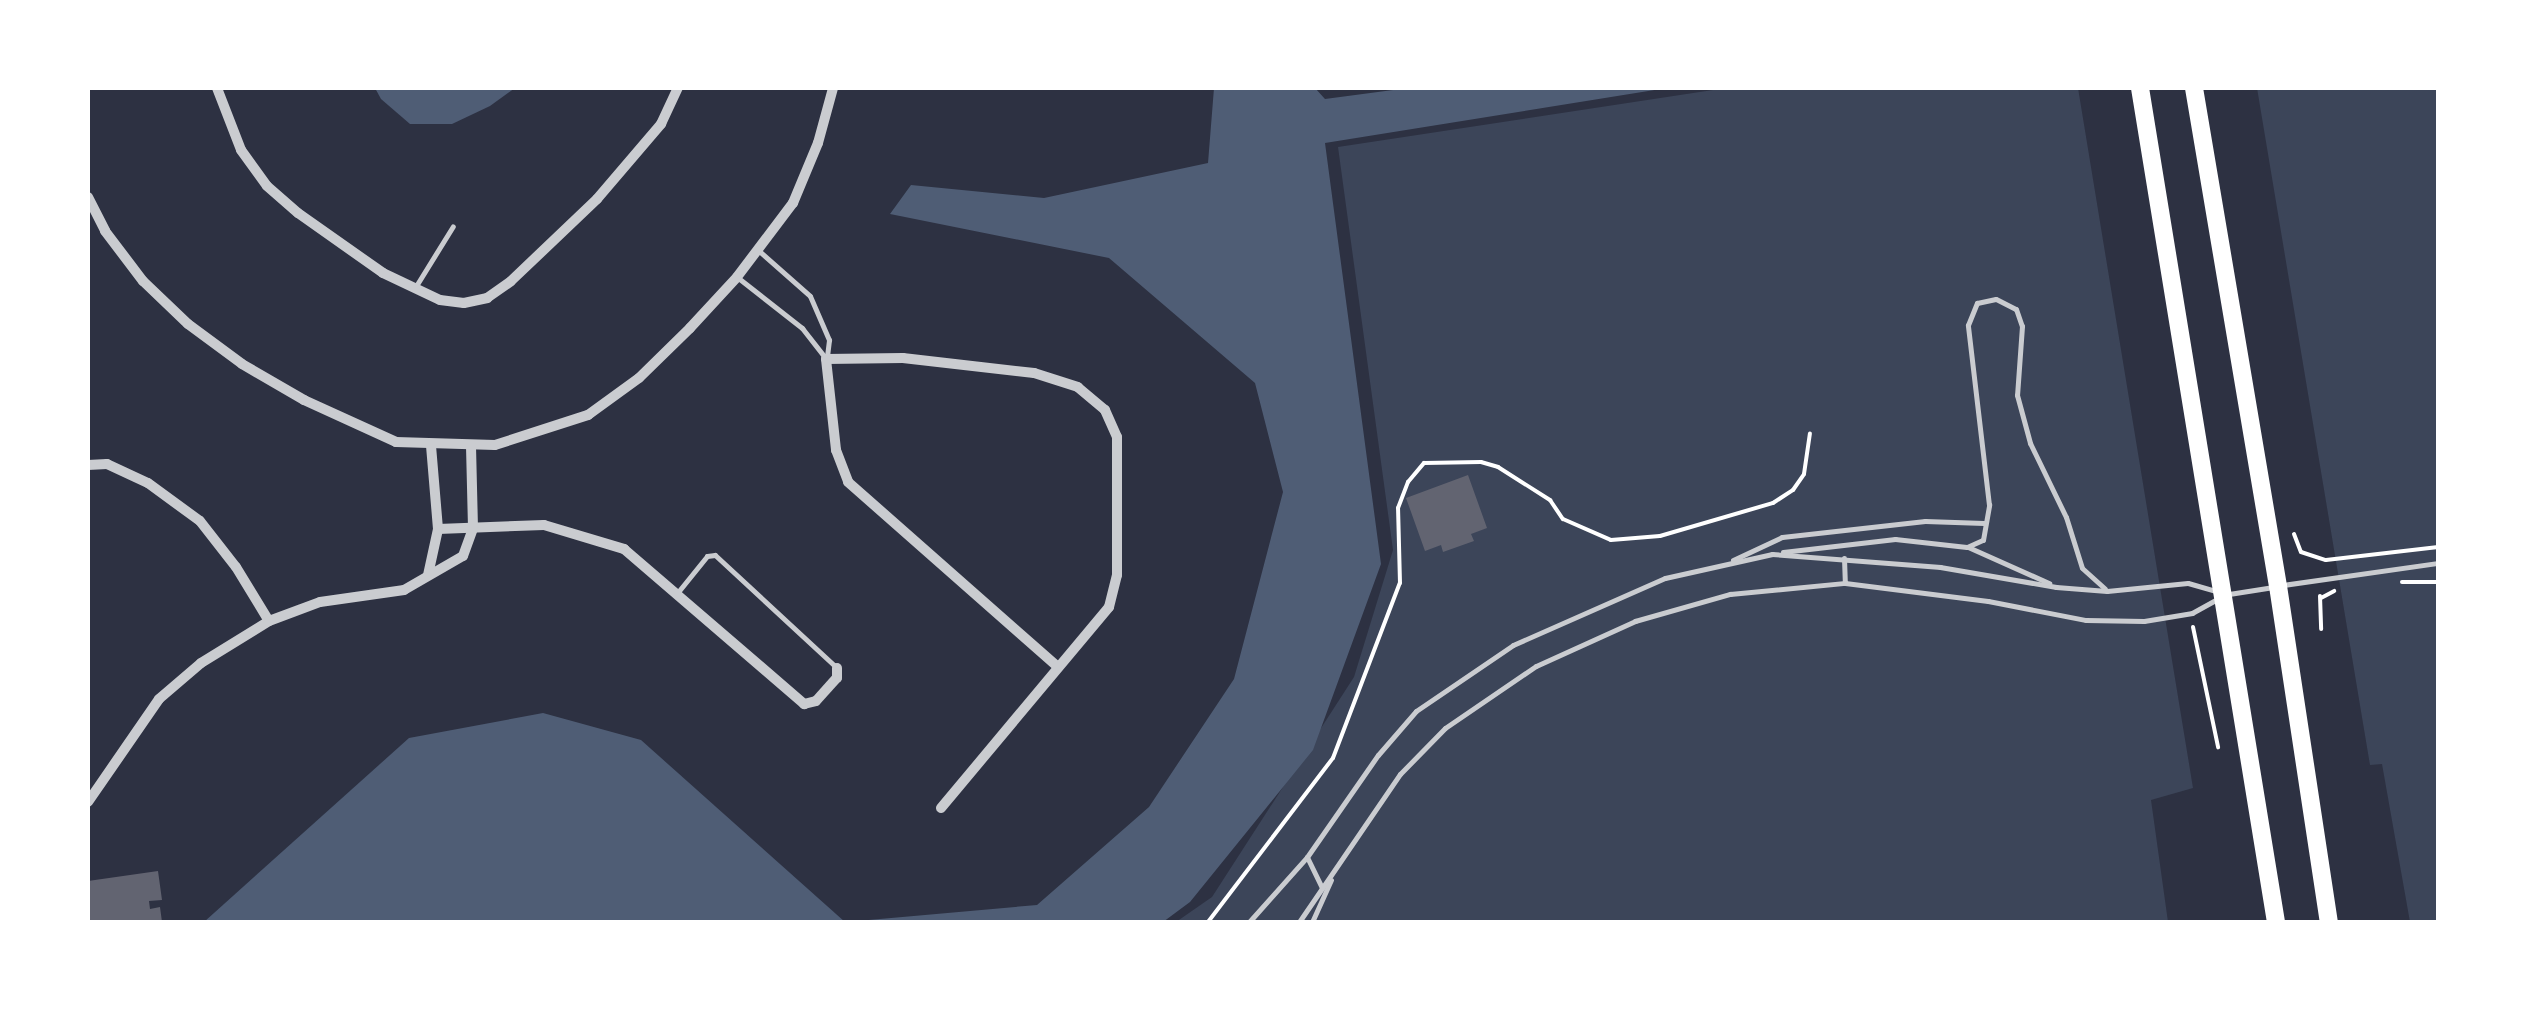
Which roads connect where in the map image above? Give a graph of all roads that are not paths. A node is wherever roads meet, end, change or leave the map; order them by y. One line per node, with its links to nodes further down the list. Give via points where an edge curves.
1 (217, 88): 10 (street, via 241,150 268,186 383,274)
2 (678, 88): 10 (street, via 661,124 597,200 511,282 464,303)
3 (832, 88): 8 (street, via 794,203)
4 (2140, 88): 29 (main road)
5 (2194, 88): 25 (main road)
6 (88, 197): 12 (street, via 143,280 242,364 353,424 396,442)
7 (453, 226): 10 (lane)
8 (758, 250): 9 (street); 11 (lane, via 810,296 829,340)
9 (738, 278): 11 (lane, via 802,328); 13 (street, via 639,378 588,415 495,445)
10 (415, 288)
11 (826, 359): 31 (street, via 836,450 848,482); 31 (street, via 903,358 1034,373 1078,387 1104,410 1118,437 1117,576 1109,606)
12 (431, 444): 13 (street); 17 (street)
13 (471, 445): 16 (street)
14 (88, 465): 30 (street, via 108,464 148,483 200,521)
15 (1984, 522): 18 (lane, via 1982,540); 22 (lane, via 1925,520 1782,538); 27 (lane, via 1989,505 1968,325 1977,303 1996,299 2016,309 2022,326 2017,394 2030,443 2066,516 2082,568)
16 (473, 528): 17 (street); 23 (street, via 463,556); 28 (street, via 544,525 588,535 624,549)
17 (438, 529): 23 (street)
18 (1968, 547): 19 (lane, via 1896,540); 26 (lane)
19 (1772, 554): 20 (lane); 22 (lane)
20 (1844, 558): 24 (lane); 26 (lane)
21 (2438, 562): 25 (lane)
22 (1724, 564): 35 (lane, via 1600,604 1467,673 1398,728)
23 (428, 575): 30 (street, via 404,590 333,599)
24 (1845, 583): 29 (lane, via 2086,620 2176,616); 36 (lane, via 1697,601 1536,666 1418,753)
25 (2278, 586): 29 (lane); 42 (main road)
26 (2056, 587): 27 (lane)
27 (2107, 591): 29 (lane, via 2188,583)
28 (678, 592): 32 (lane, via 714,555); 32 (street, via 804,704 816,701 837,678)
29 (2226, 594): 41 (main road)
30 (269, 620): 33 (street, via 201,663 160,699)
31 (1058, 666): 34 (street)
32 (836, 668)
33 (88, 802)
34 (941, 808)
35 (1307, 858): 37 (lane); 38 (lane)
36 (1340, 862): 37 (lane); 40 (lane)
37 (1322, 888): 39 (lane)
38 (1249, 922)
39 (1299, 922)
40 (1312, 922)
41 (2276, 922)
42 (2329, 922)

